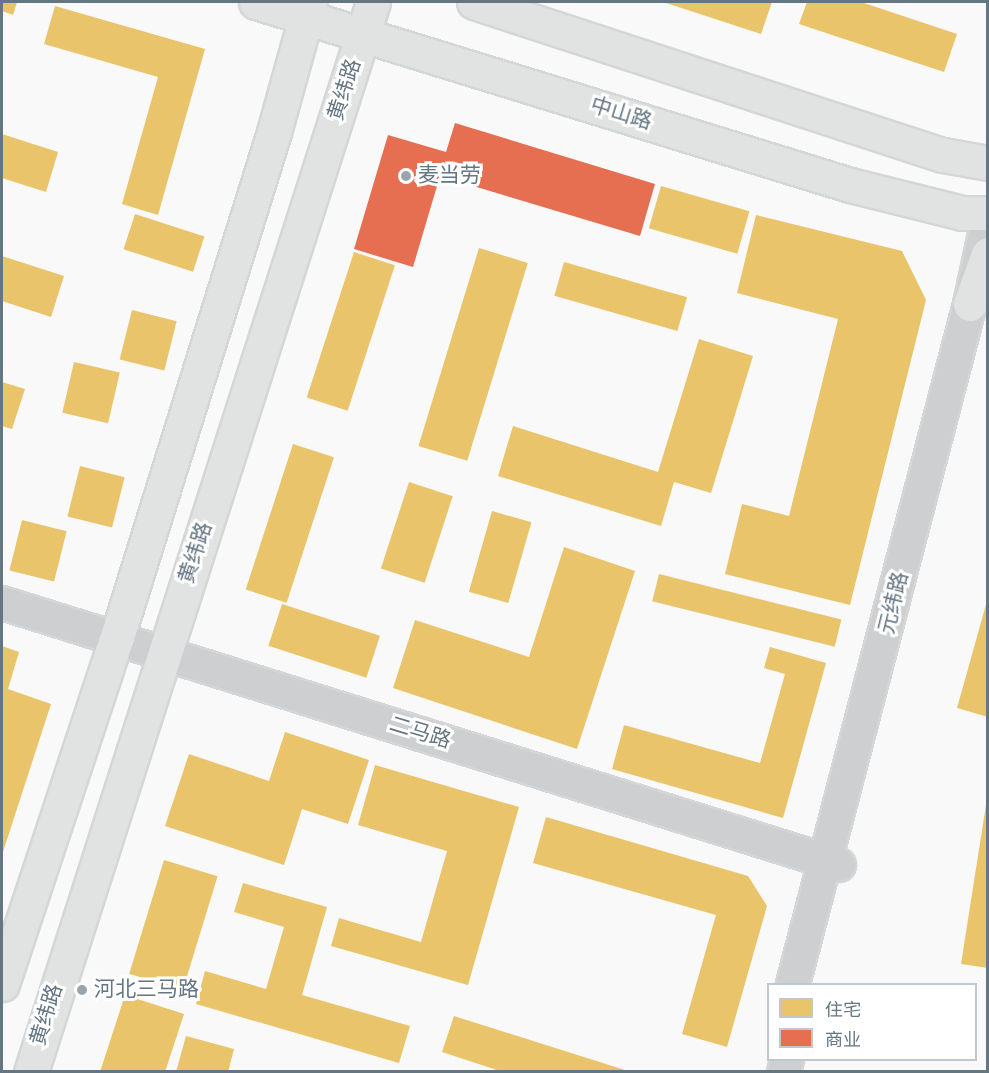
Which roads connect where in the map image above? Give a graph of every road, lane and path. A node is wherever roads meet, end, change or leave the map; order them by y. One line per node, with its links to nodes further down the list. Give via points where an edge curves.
1 (256, 2): 4 (main road, 中山路)
2 (374, 2): 5 (main road, 黄纬路)
3 (474, 2): 6 (main road, via 943,155)
4 (308, 9): 5 (main road, 中山路); 12 (main road, via 274,132)
5 (363, 34): 7 (main road, 中山路, via 850,185 962,213); 13 (main road, 黄纬路)
6 (987, 163)
7 (987, 213)
8 (987, 220): 10 (street, 元纬路)
9 (987, 254): 10 (main road)
10 (981, 300): 14 (street, 元纬路)
11 (2, 603): 12 (street, 二马路)
12 (117, 637): 13 (street, 二马路); 17 (main road)
13 (164, 653): 14 (street, 二马路); 18 (main road, 黄纬路)
14 (833, 863): 15 (street, 元纬路); 16 (street, 元纬路)
15 (794, 983)
16 (807, 983)
17 (2, 984)
18 (31, 1071)

